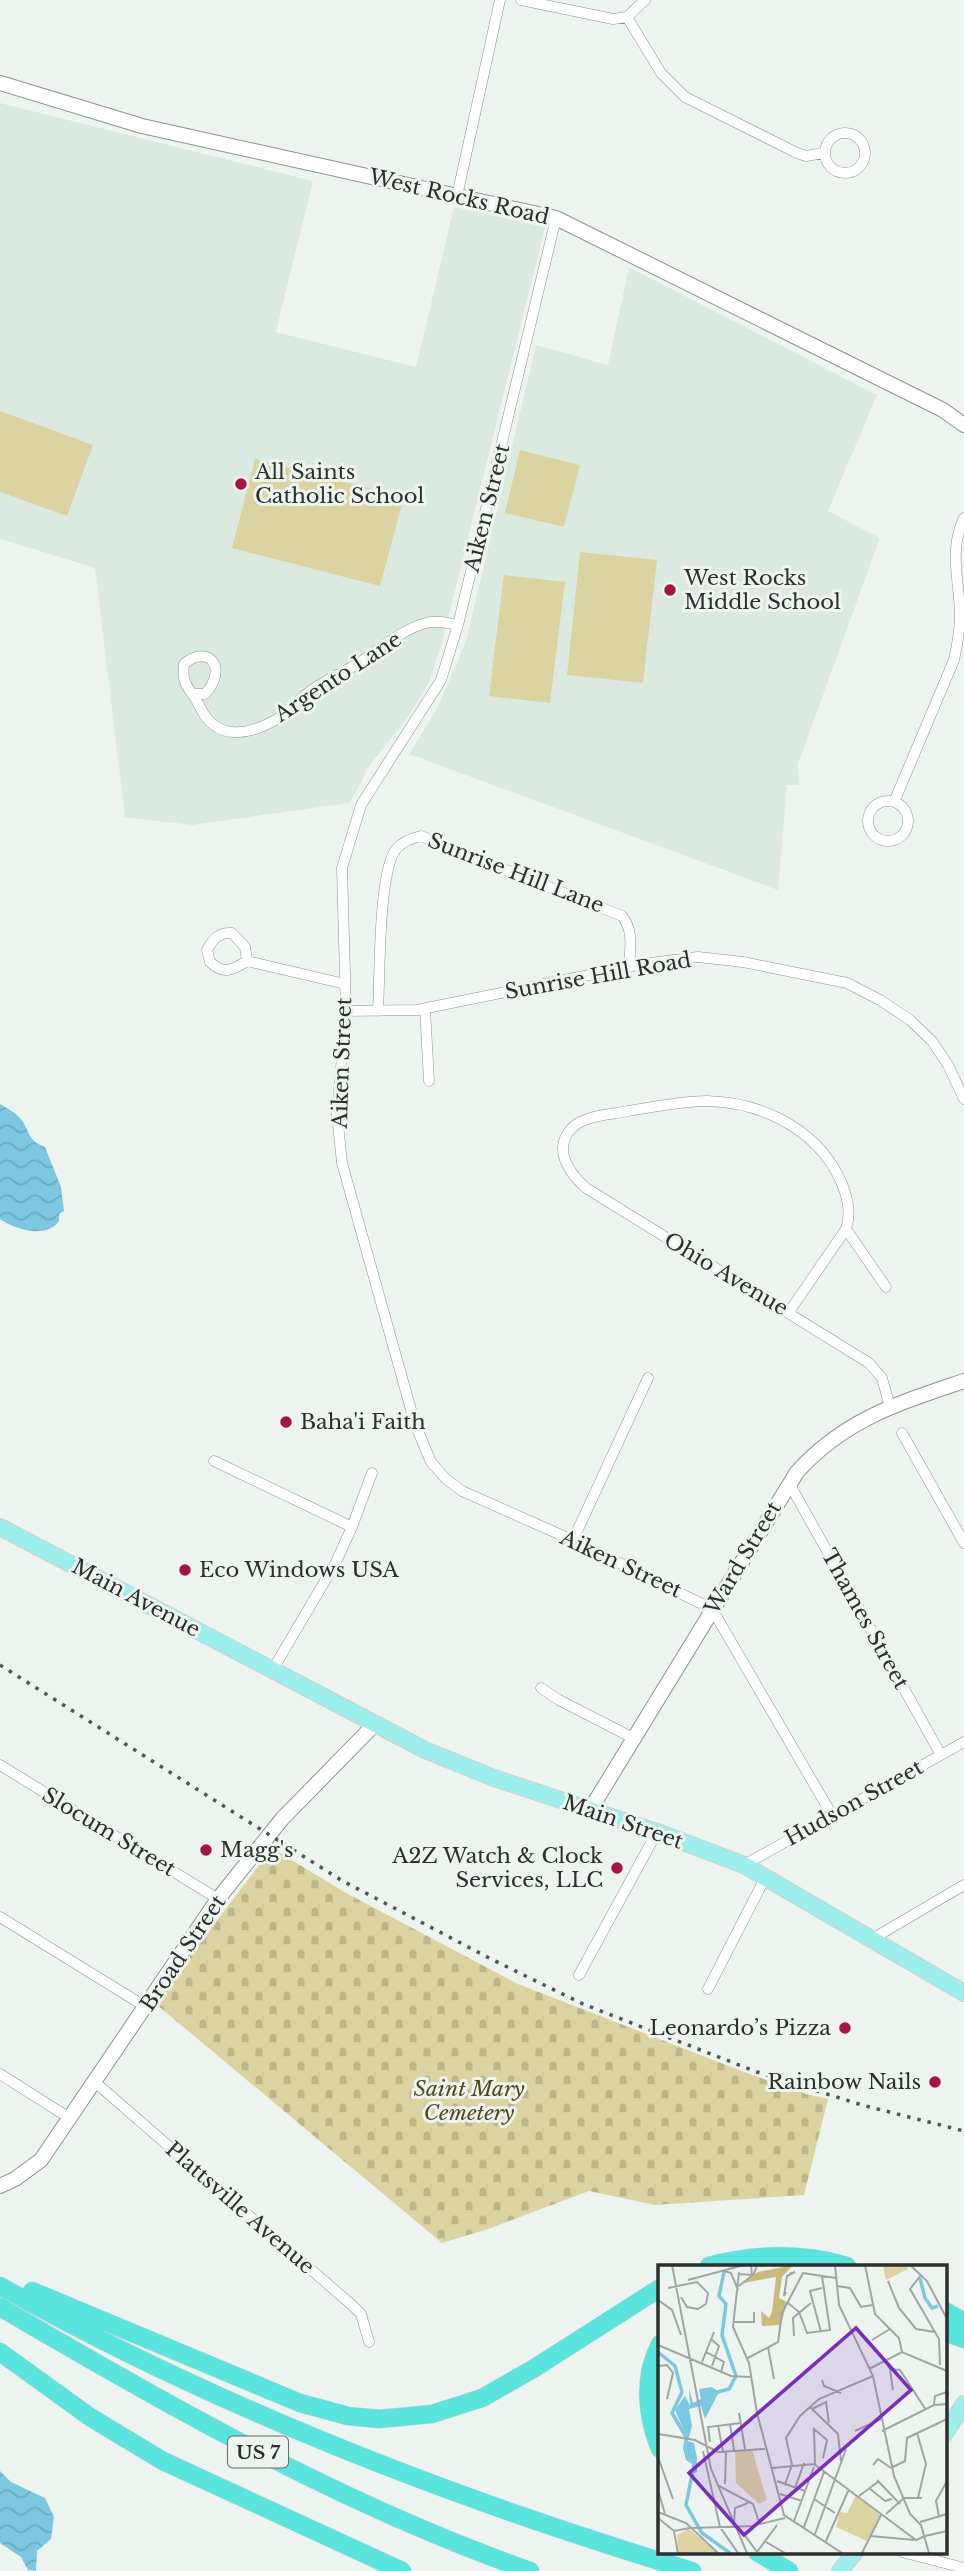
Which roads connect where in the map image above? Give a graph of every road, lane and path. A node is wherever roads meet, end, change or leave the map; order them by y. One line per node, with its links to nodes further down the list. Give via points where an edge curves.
1 (500, 0): 7 (street)
2 (521, 0): 4 (street, via 613,19)
3 (645, 0): 4 (street)
4 (627, 17): 6 (street, via 661,74 685,97 806,156)
5 (0, 83): 7 (main road, West Rocks Road, via 142,126)
6 (824, 153): 6 (street, via 831,168 845,173 860,166 865,151 855,135 841,132 829,139)
7 (457, 196): 8 (main road, West Rocks Road)
8 (556, 218): 9 (main road, West Rocks Road, via 943,410); 11 (street, Aiken Street)
9 (964, 425)
10 (964, 518): 13 (street, via 954,553 960,614 954,660)
11 (458, 625): 12 (street, Argento Lane, via 424,623 315,688 261,727 237,733 221,730 209,723); 16 (street, Aiken Street, via 441,680 361,805 342,868)
12 (194, 694)
13 (894, 802): 13 (street, via 881,803 870,813 869,827 880,839 899,838 907,827 905,811)
14 (247, 961): 14 (street, via 246,947 232,933 223,932 207,950 210,962 221,970); 16 (street)
15 (629, 967): 17 (street, Sunrise Hill Road); 19 (street, Sunrise Hill Lane, via 631,936 622,916 422,836 397,848 387,874); 21 (street, Sunrise Hill Road, via 698,957 847,983 910,1020 932,1041)
16 (345, 984): 18 (street, Aiken Street)
17 (425, 1009): 19 (street, Sunrise Hill Road); 20 (street)
18 (346, 1011): 19 (street, Sunrise Hill Road); 34 (street, Aiken Street, via 337,1114 342,1163 421,1442 431,1462 452,1484)
19 (378, 1011)
20 (429, 1081)
21 (964, 1098)
22 (846, 1229): 23 (street); 24 (street); 24 (street, Ohio Avenue, via 847,1198 825,1155 787,1123 751,1108 707,1101 649,1107 583,1120 573,1127 565,1141 566,1164 586,1188)
23 (886, 1287)
24 (789, 1312): 27 (street, Ohio Avenue, via 874,1367)
25 (648, 1378): 34 (street)
26 (964, 1381): 27 (main road, Ward Street)
27 (890, 1407): 31 (main road, Ward Street, via 829,1440)
28 (902, 1433): 35 (street)
29 (214, 1461): 33 (street)
30 (372, 1473): 33 (street)
31 (789, 1483): 36 (main road, Ward Street); 42 (street, Thames Street)
32 (0, 1527): 37 (main road, Main Avenue)
33 (352, 1527): 37 (street)
34 (573, 1540): 36 (street, Aiken Street)
35 (964, 1543)
36 (712, 1609): 40 (main road, Ward Street); 45 (street)
37 (273, 1669): 39 (main road, Main Street)
38 (541, 1688): 40 (street)
39 (375, 1724): 44 (main road, Main Street, via 476,1771); 50 (main road, Broad Street, via 282,1819)
40 (635, 1739): 44 (main road, Ward Street)
41 (964, 1742): 42 (street, Hudson Street)
42 (941, 1755): 45 (street, Hudson Street)
43 (0, 1765): 50 (street, Slocum Street)
44 (590, 1811): 46 (main road, Main Street)
45 (832, 1815): 47 (street, Hudson Street)
46 (656, 1832): 47 (main road, Main Street); 53 (street)
47 (744, 1866): 48 (main road, Main Street)
48 (765, 1878): 52 (main road, Main Street); 54 (street)
49 (964, 1885): 52 (street)
50 (218, 1899): 56 (main road, Broad Street)
51 (0, 1917): 56 (street)
52 (873, 1939): 55 (main road, Main Street)
53 (579, 1975)
54 (708, 1989)
55 (964, 1993)
56 (146, 2007): 58 (main road, Broad Street)
57 (0, 2074): 59 (street)
58 (96, 2083): 59 (main road, Broad Street); 71 (street, Plattsville Avenue, via 353,2306 361,2314)
59 (71, 2119): 60 (main road, Broad Street, via 41,2160)
60 (0, 2186)
61 (714, 2265): 62 (highway, via 778,2256)
62 (844, 2265)
63 (0, 2275): 65 (highway, via 300,2403 379,2419 432,2414 482,2398)
64 (0, 2286): 83 (highway, US 7, via 181,2378 351,2453)
65 (658, 2289)
66 (0, 2307): 82 (highway, US 7, via 276,2461 400,2519)
67 (946, 2312): 68 (highway)
68 (964, 2322)
69 (946, 2332): 70 (highway)
70 (964, 2339)
71 (369, 2342)
72 (658, 2350): 76 (highway, via 648,2401)
73 (0, 2353): 81 (highway, via 90,2417 163,2461)
74 (964, 2404): 75 (main road)
75 (946, 2431)
76 (658, 2445)
77 (760, 2554): 84 (highway)
78 (853, 2554): 85 (main road)
79 (910, 2554): 80 (street)
80 (964, 2568)
81 (402, 2571)
82 (530, 2571)
83 (692, 2571)
84 (789, 2571)
85 (840, 2571)

